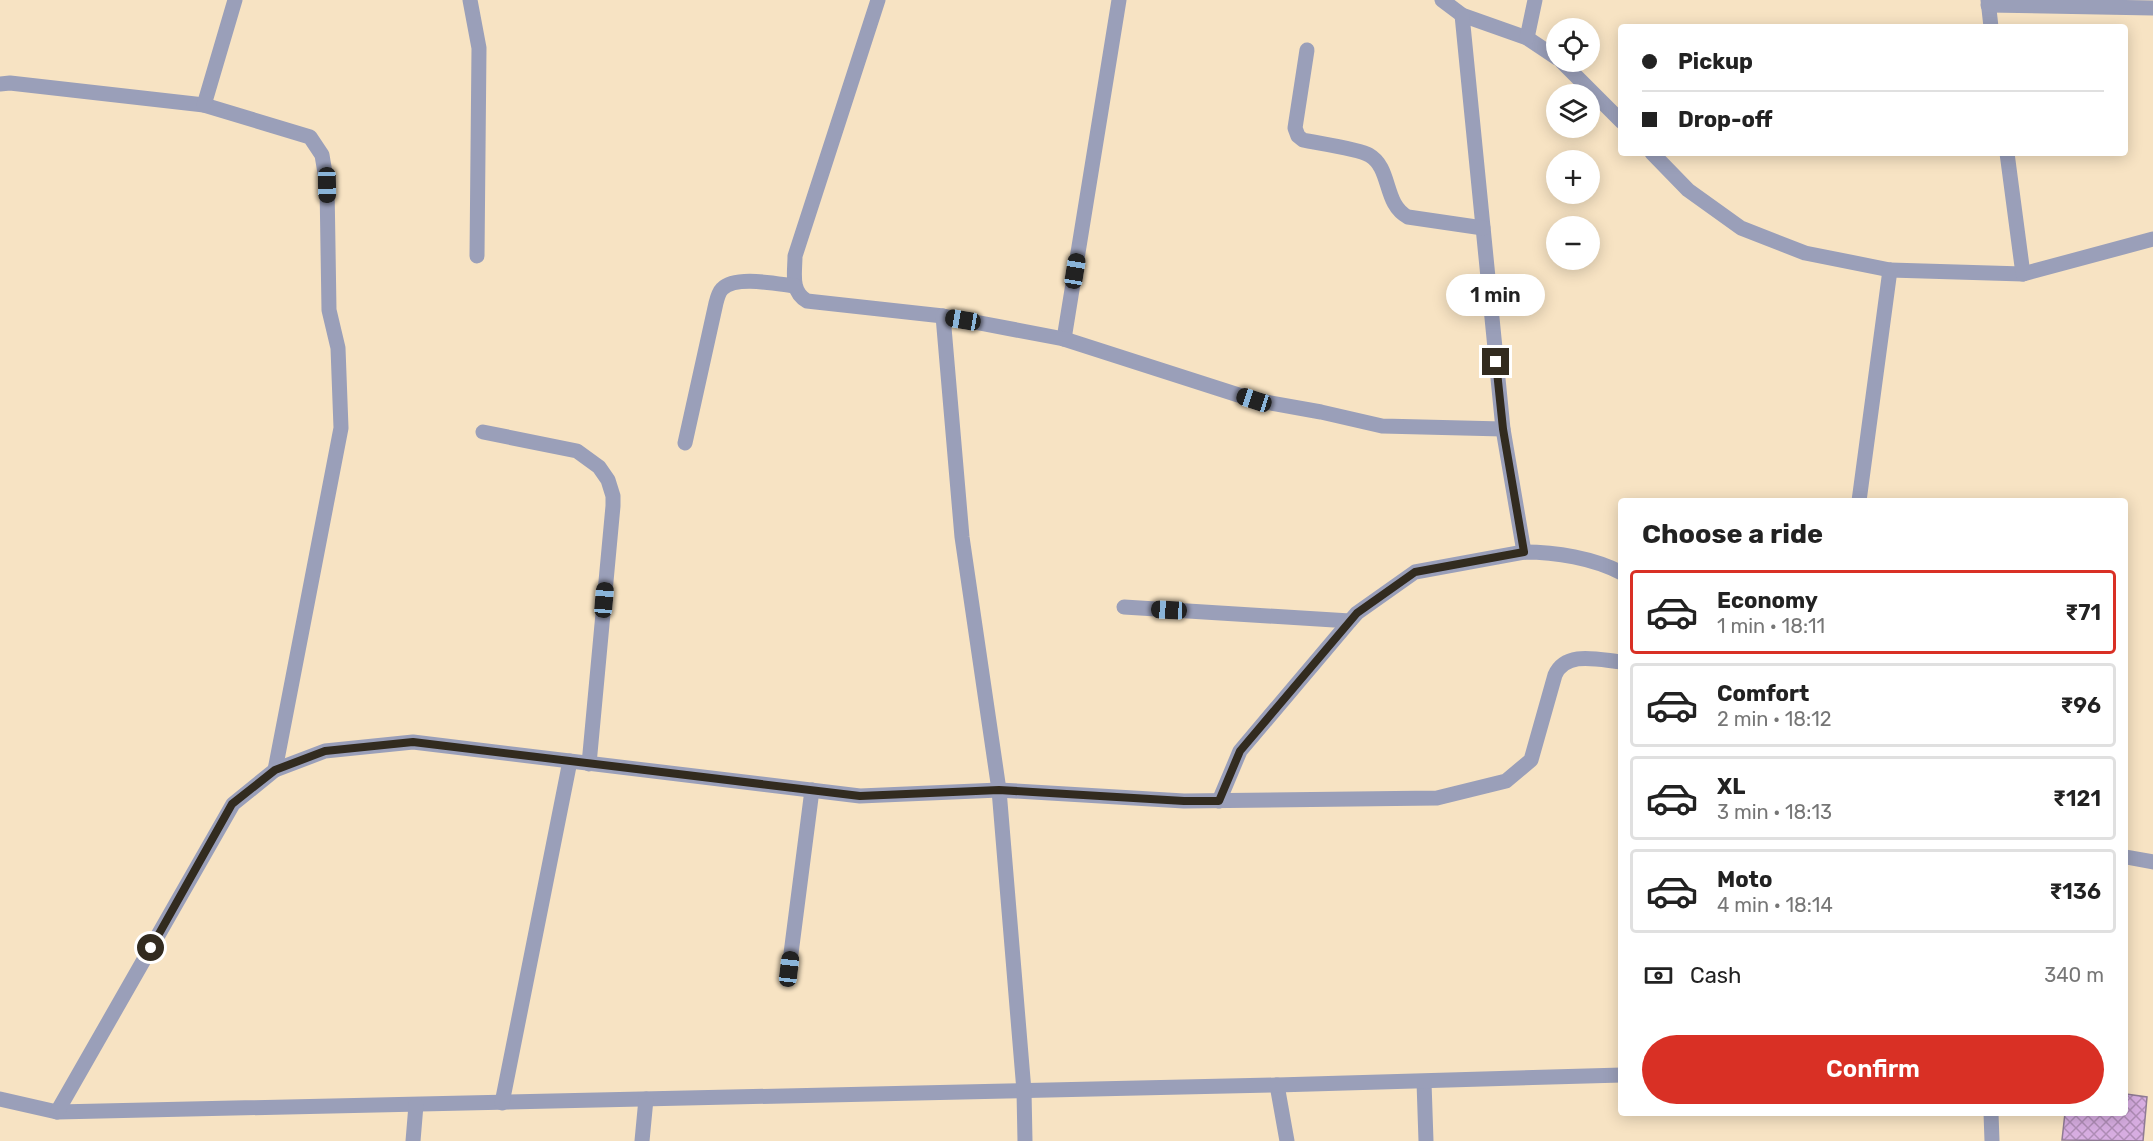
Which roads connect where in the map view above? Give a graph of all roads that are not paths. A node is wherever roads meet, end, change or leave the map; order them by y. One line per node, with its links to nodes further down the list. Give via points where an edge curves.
1 (235, 0): 16 (street)
2 (470, 0): 22 (street, via 479,48)
3 (878, 0): 25 (street, via 795,256)
4 (1119, 0): 27 (street)
5 (1442, 0): 9 (street)
6 (1534, 0): 11 (street)
7 (1988, 3): 8 (street); 10 (street)
8 (2153, 8)
9 (1462, 15): 11 (street); 20 (street)
10 (1991, 24)
11 (1527, 38): 13 (street)
12 (1307, 50): 20 (street, via 1295,128 1298,136 1368,154 1379,165 1394,206 1408,217)
13 (1546, 51)
14 (1572, 72): 17 (street)
15 (0, 84): 16 (street)
16 (204, 105): 39 (street, via 310,137 322,155 327,185 330,310 338,348 341,428)
17 (1618, 118)
18 (1655, 156): 23 (street, via 1688,190 1741,228 1805,253)
19 (2007, 156): 24 (street)
20 (1483, 228): 28 (street)
21 (2153, 239): 24 (street)
22 (477, 256)
23 (1890, 270): 24 (street); 31 (street)
24 (2023, 274)
25 (795, 286): 26 (street, via 807,301); 30 (street, via 743,281 721,290)
26 (943, 316): 27 (street); 41 (street, via 962,537)
27 (1064, 339): 28 (street, via 1254,400 1382,426)
28 (1503, 429): 32 (street)
29 (483, 432): 38 (street, via 577,452 599,467 608,480 613,506)
30 (685, 443)
31 (1859, 498)
32 (1524, 552): 33 (street, via 1577,557); 35 (street, via 1415,572)
33 (1618, 571)
34 (1124, 607): 35 (street)
35 (1350, 621): 42 (street, via 1240,751)
36 (1618, 663): 42 (street, via 1579,658 1558,667 1531,760 1506,781 1437,798)
37 (570, 761): 38 (street); 39 (street, via 413,742 325,751); 52 (street)
38 (589, 764): 40 (street)
39 (275, 770): 54 (street, via 232,804)
40 (812, 790): 41 (street, via 860,796); 45 (street)
41 (999, 790): 42 (street); 49 (street)
42 (1219, 801)
43 (2128, 857): 44 (street)
44 (2153, 862)
45 (789, 969)
46 (1618, 1075): 47 (street)
47 (1424, 1082): 48 (street); 60 (street)
48 (1277, 1085): 49 (street); 59 (street)
49 (1024, 1091): 50 (street); 58 (street)
50 (646, 1099): 52 (street); 57 (street)
51 (0, 1100): 54 (street)
52 (502, 1103): 53 (street)
53 (416, 1104): 54 (street); 56 (street)
54 (57, 1112)
55 (1991, 1116): 61 (street)
56 (413, 1141)
57 (642, 1141)
58 (1025, 1141)
59 (1287, 1141)
60 (1426, 1141)
61 (1992, 1141)

